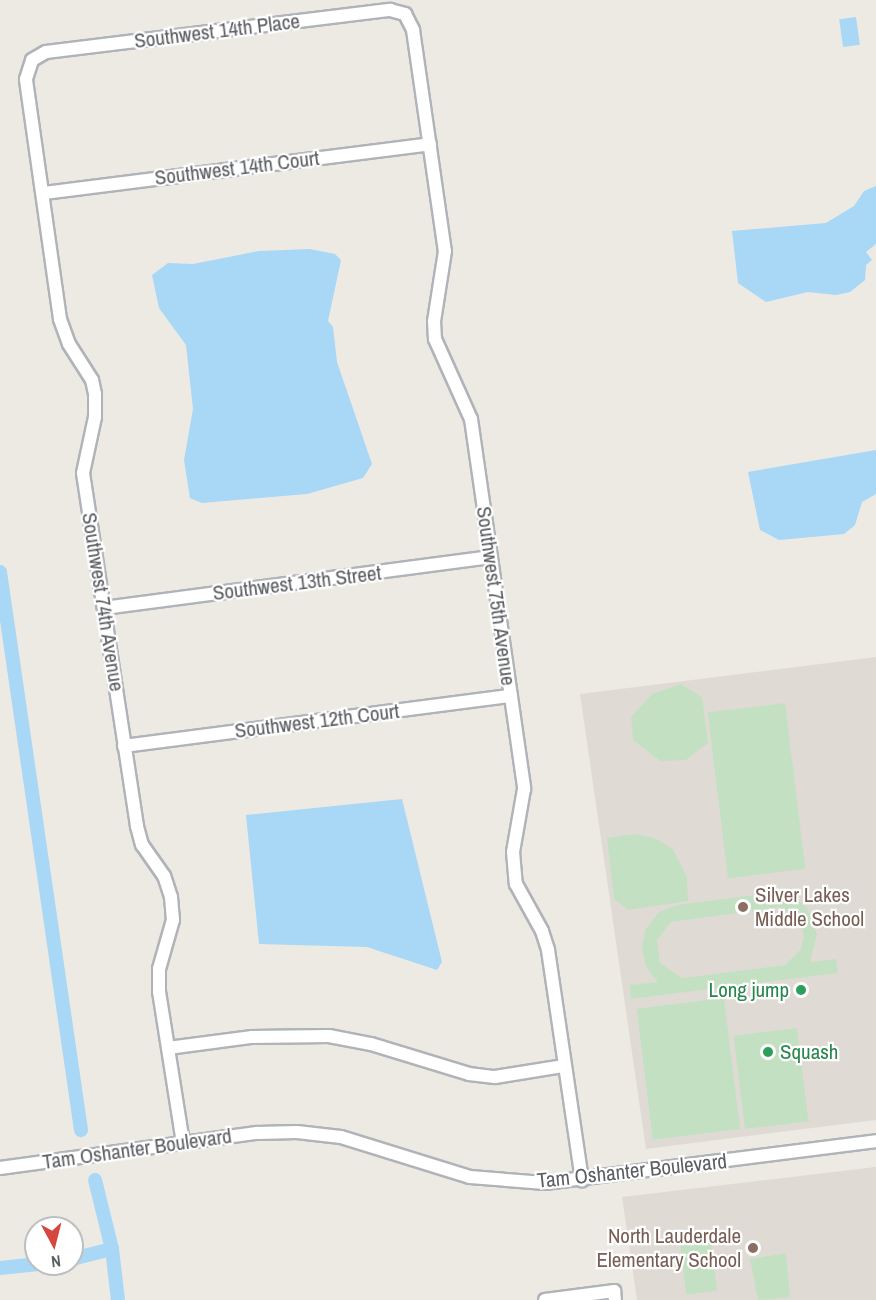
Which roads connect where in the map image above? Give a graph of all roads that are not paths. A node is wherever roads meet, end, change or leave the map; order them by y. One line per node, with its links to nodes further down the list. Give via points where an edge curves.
1 (405, 14): 2 (street, Southwest 14th Place, via 390,10 58,50); 3 (street, Southwest 75th Avenue, via 413,30)
2 (32, 60): 4 (street, Southwest 74th Avenue, via 26,79)
3 (430, 144): 4 (street, Southwest 14th Court); 5 (street, Southwest 75th Avenue, via 446,251 434,321 435,339 471,419)
4 (44, 193): 6 (street, Southwest 74th Avenue, via 60,319 96,394 83,473)
5 (491, 557): 6 (street, Southwest 13th Street); 7 (street, Southwest 75th Avenue)
6 (104, 608): 8 (street, Southwest 74th Avenue)
7 (511, 696): 8 (street, Southwest 12th Court); 10 (street, Southwest 75th Avenue, via 524,789 513,852 516,884 548,950)
8 (124, 746): 9 (street, Southwest 74th Avenue, via 142,845 164,876 171,897 173,920 159,969)
9 (168, 1048): 10 (street, via 252,1037 328,1036 371,1044 469,1074 495,1077); 12 (street, Southwest 74th Avenue)
10 (564, 1066): 14 (street, Southwest 75th Avenue)
11 (876, 1141): 14 (street, Tam Oshanter Boulevard)
12 (183, 1143): 13 (street, Tam Oshanter Boulevard); 14 (street, Tam Oshanter Boulevard, via 297,1132 341,1137 471,1177 545,1183)
13 (0, 1168)
14 (582, 1181)
15 (614, 1296): 16 (street)
16 (545, 1300)

